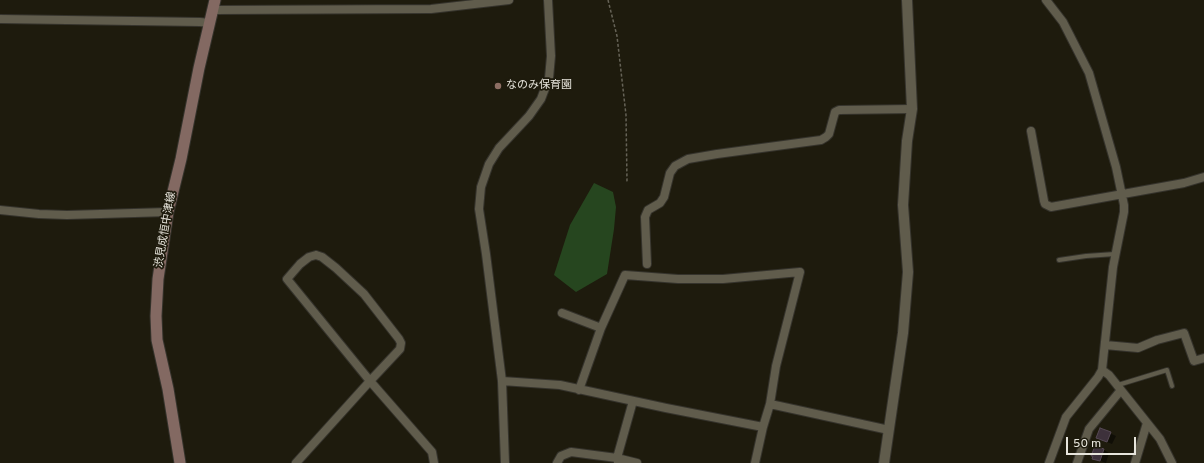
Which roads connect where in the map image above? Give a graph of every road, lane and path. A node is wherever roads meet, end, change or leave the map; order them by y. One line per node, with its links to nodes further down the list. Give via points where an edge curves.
1 (434, 0): 8 (street)
2 (509, 0): 8 (street)
3 (548, 0): 27 (street, via 551,56 549,78 541,99 499,148 489,164 481,187 479,209)
4 (608, 0): 14 (path, via 617,36 626,115)
5 (907, 0): 11 (street)
6 (1046, 0): 15 (street, via 1063,22 1089,73)
7 (214, 5): 8 (street); 10 (main road, 渋見成恒中津線)
8 (431, 9)
9 (0, 19): 10 (street)
10 (210, 23): 17 (main road, 渋見成恒中津線)
11 (912, 109): 20 (street, via 839,110 834,112 829,134 821,140 688,159 675,166 670,173 664,197 648,210 645,217); 35 (street, via 907,141 903,206 908,272 903,334)
12 (1031, 131): 15 (street, via 1047,206)
13 (1204, 177): 15 (street)
14 (627, 182)
15 (1122, 195): 18 (street, via 1124,212)
16 (0, 210): 17 (street, via 67,215)
17 (168, 212): 37 (main road, 渋見成恒中津線, via 158,279 157,340)
18 (1115, 254): 19 (lane); 23 (street)
19 (1059, 260)
20 (647, 264)
21 (562, 313): 22 (street)
22 (601, 328): 30 (street); 32 (street, via 625,275 723,279 800,272 776,366)
23 (1105, 345): 24 (street, via 1138,348 1184,333 1194,361); 25 (street)
24 (1204, 358)
25 (1102, 370): 29 (street); 45 (street, via 1066,417)
26 (370, 381): 26 (street, via 287,279 309,257 322,257 359,289 399,339 400,349); 38 (street); 39 (street, via 432,452)
27 (502, 381): 30 (street, via 560,385); 40 (street)
28 (1172, 386): 29 (lane, via 1167,370)
29 (1119, 387): 33 (street); 46 (street, via 1089,429)
30 (579, 390): 31 (street)
31 (633, 401): 34 (street); 36 (street)
32 (770, 404): 34 (street); 35 (street)
33 (1147, 423): 47 (street); 48 (street, via 1160,439)
34 (763, 427): 43 (street)
35 (889, 430): 44 (street)
36 (617, 460): 41 (street, via 571,452 561,456); 42 (street)
37 (180, 463)
38 (296, 463)
39 (434, 463)
40 (506, 463)
41 (557, 463)
42 (637, 463)
43 (755, 463)
44 (884, 463)
45 (1049, 463)
46 (1077, 463)
47 (1135, 463)
48 (1172, 463)

